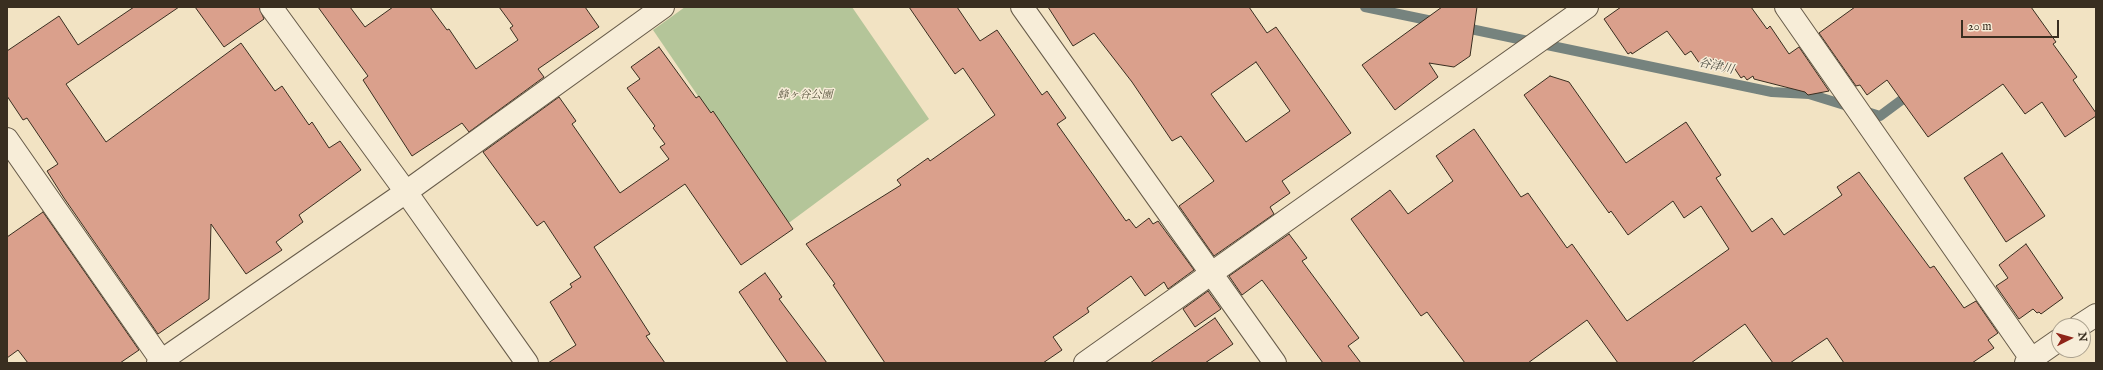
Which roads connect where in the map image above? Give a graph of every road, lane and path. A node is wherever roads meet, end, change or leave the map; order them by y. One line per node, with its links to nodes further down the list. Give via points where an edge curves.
1 (270, 7): 7 (street)
2 (663, 7): 7 (street)
3 (1022, 7): 8 (street)
4 (1587, 7): 8 (street)
5 (1786, 7): 11 (street)
6 (7, 139): 10 (street)
7 (406, 192): 10 (street); 12 (street)
8 (1210, 274): 13 (street); 14 (street)
9 (2051, 346): 11 (street)
10 (159, 362)
11 (2030, 362)
12 (527, 363)
13 (1086, 363)
14 (1275, 363)

